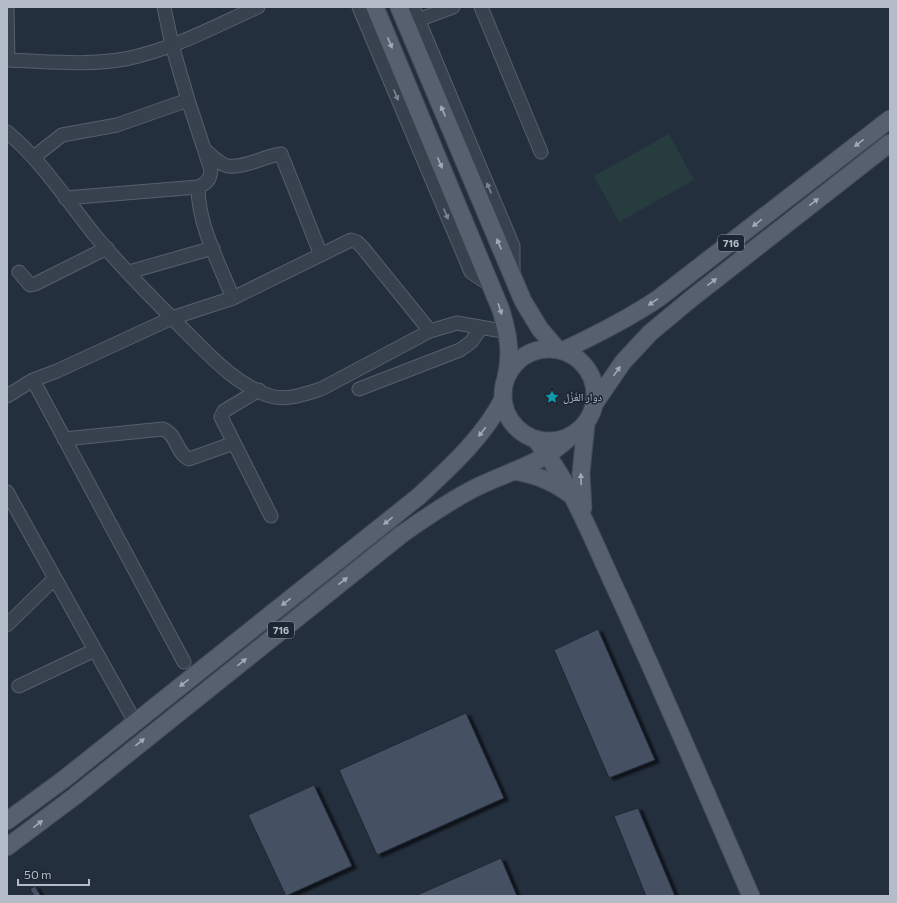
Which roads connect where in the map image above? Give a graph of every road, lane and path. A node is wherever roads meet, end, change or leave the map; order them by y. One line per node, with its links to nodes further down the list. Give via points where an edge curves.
1 (7, 7): 12 (street)
2 (164, 7): 11 (street)
3 (258, 7): 11 (street)
4 (358, 7): 28 (street, one-way to 28, via 471,272)
5 (375, 7): 28 (main road, one-way to 28)
6 (399, 7): 27 (main road, one-way to 6)
7 (413, 7): 10 (street)
8 (453, 7): 10 (street)
9 (481, 7): 18 (street)
10 (418, 20): 27 (street, one-way to 10, via 513,246)
11 (172, 45): 12 (street, via 125,59 86,62); 13 (street)
12 (8, 60)
13 (188, 100): 17 (street); 19 (street, via 117,125 62,135)
14 (890, 119): 34 (main road, 716, one-way to 34, via 659,298 620,323)
15 (7, 132): 19 (street)
16 (890, 143): 41 (main road, 716, one-way to 16, via 623,362 650,334 692,298)
17 (204, 149): 20 (street, via 211,170 210,178 206,184); 24 (street, via 228,166 281,154)
18 (541, 152)
19 (34, 157): 21 (street)
20 (198, 187): 21 (street); 23 (street, via 201,209)
21 (65, 198): 22 (street)
22 (107, 248): 25 (street, via 35,284 30,285); 26 (street)
23 (213, 248): 26 (street); 29 (street)
24 (321, 255): 29 (street); 32 (street, via 351,240 357,242)
25 (19, 272)
26 (128, 272): 30 (street)
27 (513, 278): 34 (main road, via 531,316)
28 (492, 286): 33 (main road, one-way to 33)
29 (233, 298): 30 (street)
30 (172, 318): 36 (street, via 57,372); 38 (street, via 224,371)
31 (480, 328): 32 (street, via 458,323); 33 (street); 37 (street, via 471,342 460,350)
32 (430, 331): 38 (street, via 307,394 272,396)
33 (508, 332): 35 (main road, via 510,361)
34 (560, 350): 35 (main road, 716, via 529,353 520,359); 41 (main road, 716, via 581,362 588,371 593,381)
35 (506, 377): 40 (main road, 716)
36 (34, 380): 39 (street); 44 (street)
37 (359, 389)
38 (259, 390): 46 (street, via 222,414 222,420)
39 (7, 396)
40 (503, 399): 45 (main road, 716, via 505,410 513,425 526,436); 58 (main road, 716, one-way to 58, via 495,415 474,441 418,497)
41 (595, 403): 42 (main road, 716)
42 (586, 424): 43 (main road, 716); 52 (main road, one-way to 42, via 581,473)
43 (569, 438): 45 (main road, 716, via 553,442); 47 (main road, 716)
44 (64, 439): 46 (street, via 163,429 171,434 189,459); 56 (street)
45 (536, 440): 47 (main road)
46 (234, 443): 51 (street)
47 (548, 455): 48 (main road, 716); 50 (main road)
48 (513, 472): 50 (main road, via 533,475 552,482); 60 (main road, 716, one-way to 48, via 75,796 402,534 450,502)
49 (7, 492): 53 (street)
50 (574, 497): 52 (main road)
51 (271, 516)
52 (584, 518): 61 (main road)
53 (55, 578): 54 (street); 55 (street)
54 (7, 625)
55 (95, 650): 57 (street); 58 (street)
56 (184, 662)
57 (19, 686)
58 (135, 722): 59 (main road, 716)
59 (7, 821)
60 (7, 847)
61 (751, 896)

